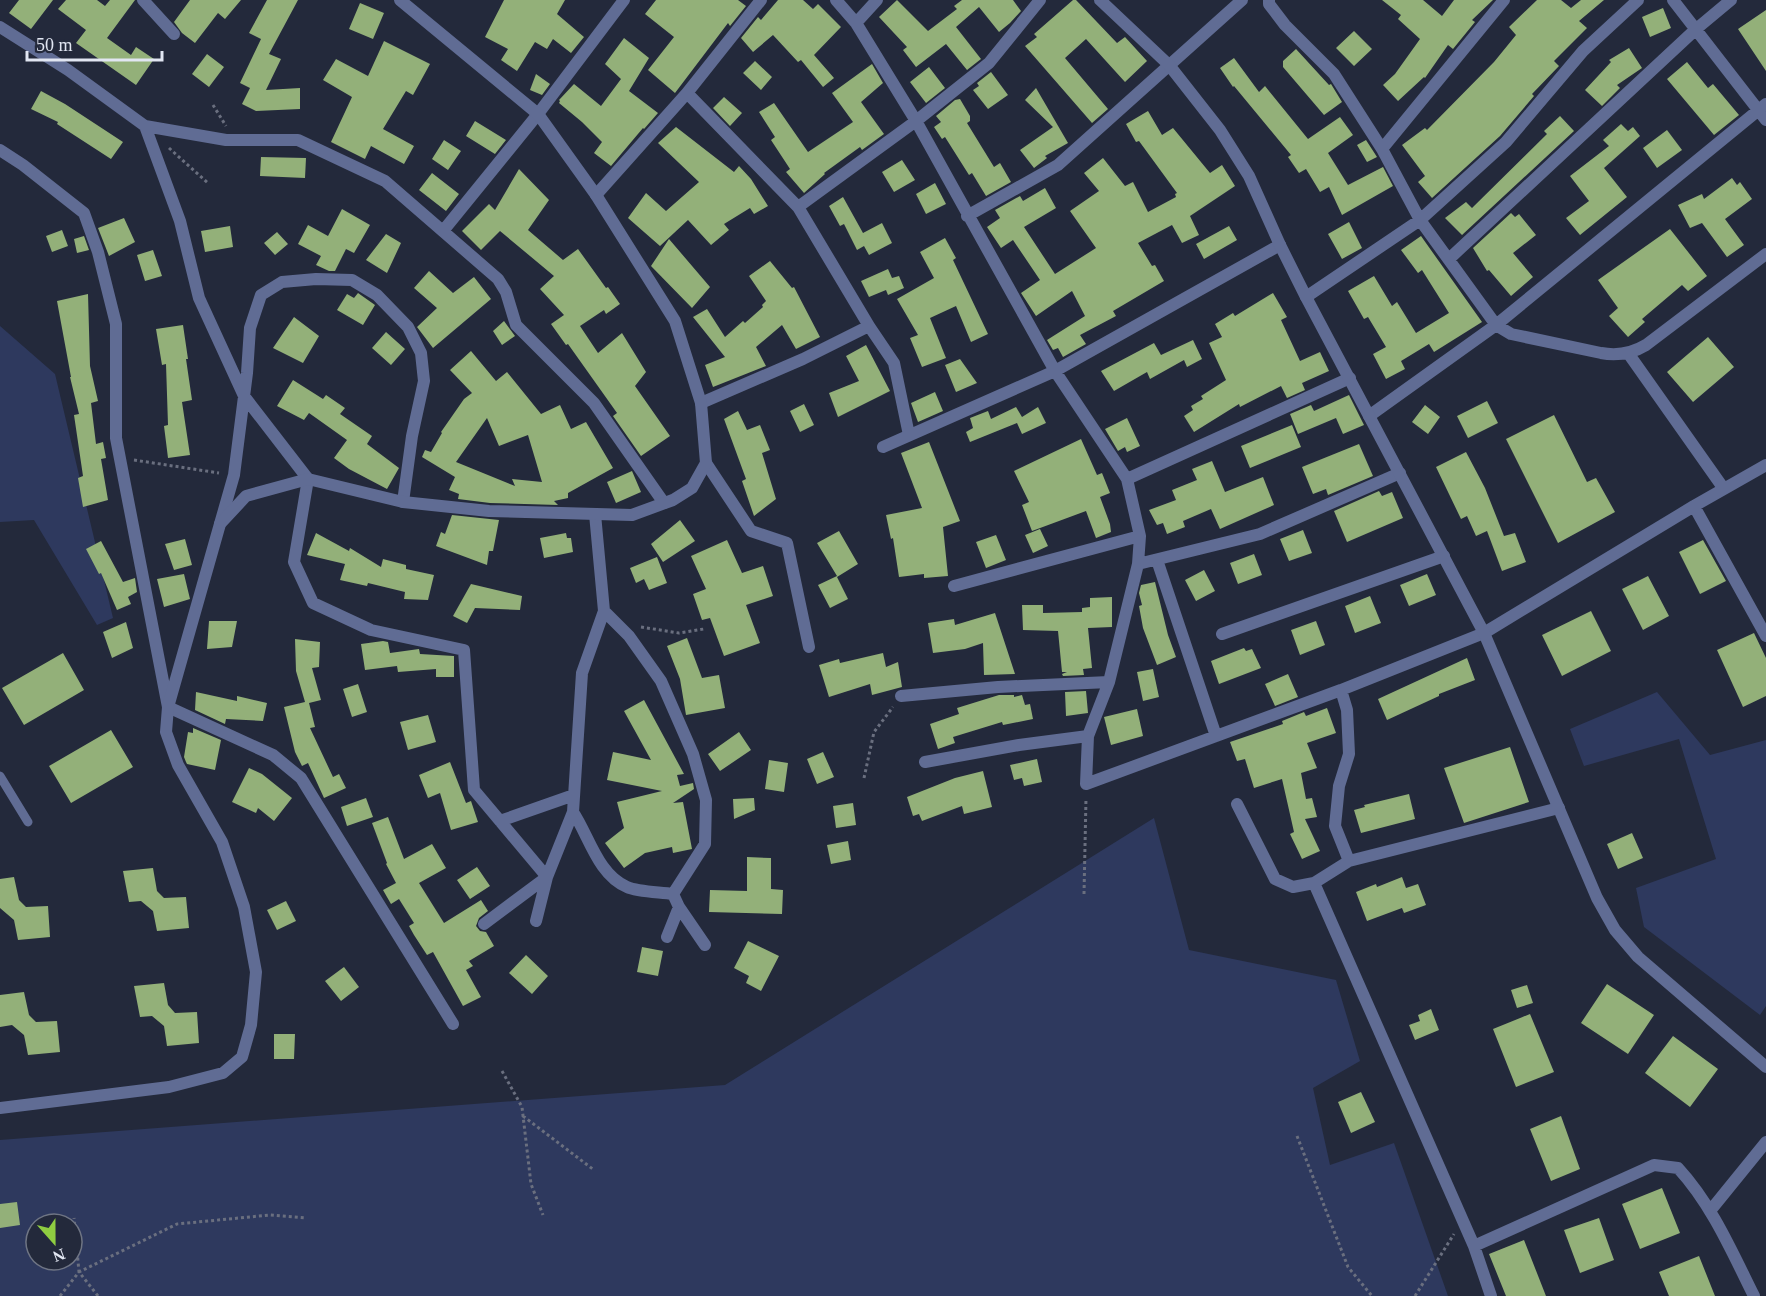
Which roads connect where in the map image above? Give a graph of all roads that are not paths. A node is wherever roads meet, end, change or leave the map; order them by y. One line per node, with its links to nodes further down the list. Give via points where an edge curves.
1 (143, 0): 18 (street)
2 (400, 0): 22 (street)
3 (624, 0): 22 (street)
4 (760, 0): 20 (street)
5 (836, 0): 15 (street)
6 (877, 0): 15 (street)
7 (1040, 0): 23 (street, via 989,63)
8 (1100, 0): 19 (street)
9 (1242, 0): 19 (street)
10 (1269, 0): 25 (street, via 1285,24 1334,74)
11 (1504, 0): 25 (street)
12 (1638, 0): 30 (street, via 1583,51 1506,142)
13 (1673, 0): 17 (street)
14 (1731, 0): 17 (street)
15 (856, 23): 23 (street)
16 (0, 27): 24 (street)
17 (1695, 30): 21 (street); 34 (street)
18 (174, 34)
19 (1169, 65): 29 (street, via 1058,165); 32 (street, via 1235,152)
20 (687, 93): 27 (street); 28 (street)
21 (1763, 112): 36 (street)
22 (538, 114): 27 (street); 31 (street)
23 (916, 121): 28 (street); 29 (street)
24 (145, 126): 31 (street, via 235,140 298,140 386,181); 41 (street, via 180,221 198,298)
25 (1382, 149): 30 (street)
26 (0, 150): 70 (street, via 84,213 99,252 116,324 116,438)
27 (596, 195): 42 (street, via 675,321)
28 (798, 207): 37 (street)
29 (967, 216): 39 (street)
30 (1420, 220): 34 (street); 35 (street)
31 (443, 231): 53 (street, via 498,279 516,325 594,403)
32 (1280, 245): 35 (street); 39 (street)
33 (1766, 254): 38 (street, via 1646,345)
34 (1449, 259): 36 (street)
35 (1306, 297): 40 (street)
36 (1496, 325): 38 (street, via 1511,334 1600,353); 43 (street)
37 (869, 326): 42 (street); 44 (street, via 894,363)
38 (1628, 353): 51 (street)
39 (1054, 371): 44 (street); 50 (street)
40 (1350, 378): 43 (street); 50 (street)
41 (244, 396): 49 (street); 52 (street, via 250,328 261,295 282,282 316,279 352,280 377,295 408,327 421,353 424,381); 56 (street, via 234,475)
42 (701, 403): 46 (street)
43 (1369, 416): 48 (street)
44 (909, 435): 45 (street)
45 (883, 447)
46 (706, 463): 53 (street, via 692,488); 66 (street, via 751,531 787,543)
47 (1766, 465): 51 (street)
48 (1400, 473): 58 (street); 59 (street, via 1260,534)
49 (308, 479): 52 (street); 56 (street, via 246,496); 79 (street, via 294,562 313,603 371,630 464,650 474,790)
50 (1127, 480): 57 (street)
51 (1724, 489): 54 (street)
52 (403, 502): 55 (street, via 489,511)
53 (664, 503): 55 (street, via 632,515)
54 (1694, 506): 63 (street); 65 (street)
55 (595, 514): 62 (street)
56 (220, 524): 70 (street)
57 (1140, 536): 60 (street); 61 (street)
58 (1444, 556): 63 (street); 64 (street)
59 (1157, 560): 60 (street); 72 (street)
60 (1138, 564): 67 (street)
61 (954, 586)
62 (604, 611): 75 (street, via 582,673); 84 (street, via 629,636 661,681 693,754 705,800 705,844)
63 (1484, 633): 68 (street); 77 (street)
64 (1222, 634)
65 (1766, 636)
66 (809, 646)
67 (1109, 682): 69 (street); 71 (street)
68 (1341, 690): 72 (street); 81 (street, via 1347,710 1349,754 1339,786 1335,826)
69 (901, 696)
70 (168, 706): 90 (street, via 273,755 301,778); 92 (street, via 166,732 178,765 222,842 244,907 256,972 251,1025 242,1057 223,1073 169,1087)
71 (1088, 736): 72 (street, via 1086,784); 73 (street)
72 (1216, 736)
73 (925, 762)
74 (0, 776): 80 (lane)
75 (574, 795): 78 (street); 79 (street)
76 (1237, 804): 83 (street, via 1275,879 1293,887)
77 (1559, 808): 81 (street); 91 (street, via 1597,898 1615,930 1638,957)
78 (573, 812): 82 (street); 84 (street, via 602,868 627,887)
79 (500, 821): 82 (street)
80 (28, 822)
81 (1349, 861): 83 (street)
82 (547, 877): 86 (street); 87 (street)
83 (1314, 883): 95 (street)
84 (673, 894): 85 (street)
85 (679, 907): 88 (street); 89 (street)
86 (536, 921)
87 (484, 924)
88 (667, 937)
89 (705, 945)
90 (453, 1024)
91 (1766, 1067)
92 (0, 1108)
93 (1766, 1142): 94 (street)
94 (1710, 1211): 95 (street, via 1678,1168 1654,1166); 97 (street)
95 (1474, 1246): 96 (street)
96 (1491, 1296)
97 (1754, 1296)

